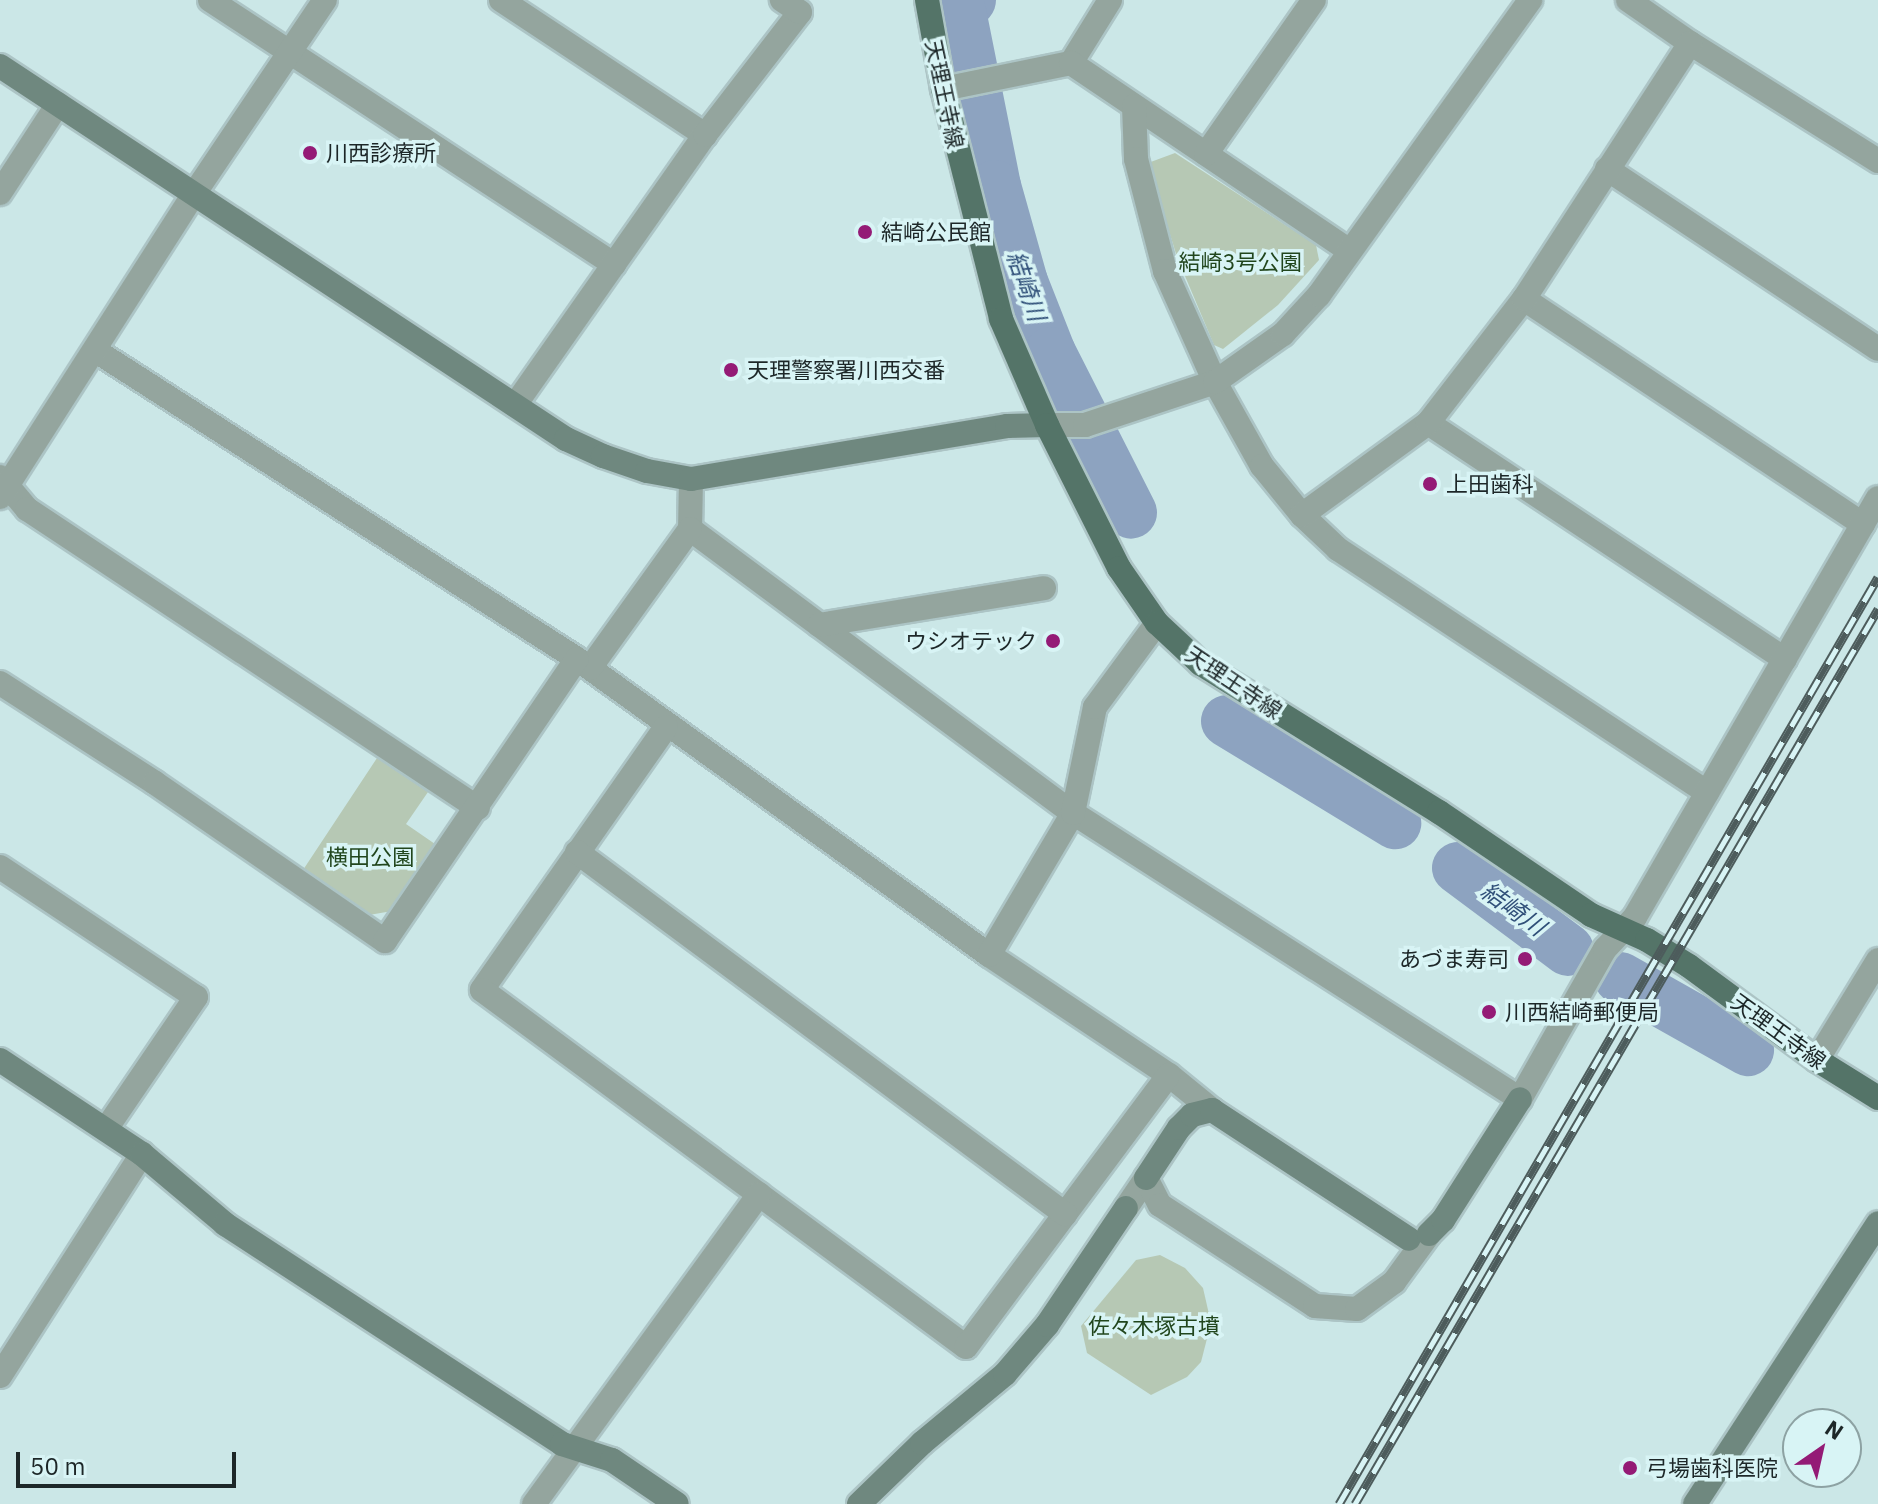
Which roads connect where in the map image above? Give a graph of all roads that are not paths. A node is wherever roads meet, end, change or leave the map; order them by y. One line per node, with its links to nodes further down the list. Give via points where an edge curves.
1 (210, 0): 11 (street)
2 (325, 0): 11 (street)
3 (501, 0): 17 (street)
4 (782, 0): 17 (street, via 800,12)
5 (927, 0): 14 (main road, 天理王寺線)
6 (1110, 0): 12 (street)
7 (1314, 0): 18 (street)
8 (1530, 0): 23 (street)
9 (1628, 0): 10 (street)
10 (1690, 43): 19 (street); 20 (street)
11 (290, 53): 22 (street); 24 (street)
12 (1071, 63): 14 (street); 16 (street)
13 (0, 66): 15 (street)
14 (943, 89): 31 (main road, 天理王寺線, via 1001,319)
15 (58, 104): 21 (street); 22 (street)
16 (1134, 106): 18 (street); 28 (street, via 1136,159 1165,271)
17 (705, 135): 24 (street)
18 (1206, 154): 23 (street)
19 (1878, 161)
20 (1607, 169): 25 (street); 26 (street)
21 (0, 193)
22 (194, 194): 27 (street); 29 (street)
23 (1350, 251): 28 (street, via 1283,334)
24 (614, 264): 29 (street)
25 (1524, 299): 30 (street); 36 (street)
26 (1878, 349)
27 (96, 351): 33 (street); 42 (street)
28 (1215, 382): 31 (street, via 1085,425); 35 (street, via 1262,466)
29 (515, 405): 32 (street, via 603,456)
30 (1428, 423): 35 (street); 41 (street)
31 (1047, 425): 32 (street, via 1007,426); 39 (main road, 天理王寺線, via 1119,568)
32 (691, 479): 37 (street)
33 (3, 486): 46 (street, via 27,509)
34 (1878, 498): 36 (street)
35 (1302, 515): 45 (street, via 1338,549)
36 (1863, 524): 41 (street)
37 (690, 529): 40 (street); 42 (street)
38 (1044, 588): 40 (street)
39 (1157, 623): 47 (street, via 1095,707); 50 (main road, 天理王寺線, via 1201,664 1439,812 1591,915)
40 (819, 625): 47 (street)
41 (1785, 659): 45 (street)
42 (583, 664): 44 (street); 46 (street)
43 (0, 683): 46 (street, via 385,941)
44 (666, 727): 48 (street); 51 (street)
45 (1707, 792): 50 (street)
46 (478, 808)
47 (1073, 813): 51 (street); 57 (street)
48 (577, 852): 62 (street, via 482,990); 65 (street)
49 (0, 867): 59 (street, via 196,997)
50 (1623, 929): 54 (main road, 天理王寺線, via 1689,966); 57 (street, via 1605,949)
51 (989, 955): 55 (street)
52 (1878, 960): 54 (street)
53 (0, 1060): 59 (street)
54 (1817, 1060): 56 (main road, 天理王寺線)
55 (1169, 1075): 58 (street); 65 (street)
56 (1878, 1098)
57 (1520, 1099): 67 (street, via 1443,1220)
58 (1212, 1110): 61 (street, via 1192,1115 1179,1128); 67 (street)
59 (106, 1129): 60 (street)
60 (142, 1154): 68 (street); 69 (street, via 225,1224 562,1444)
61 (1146, 1178): 63 (street); 64 (street)
62 (759, 1194): 65 (street, via 966,1347); 69 (street)
63 (1160, 1205): 64 (street); 67 (street, via 1315,1306 1357,1309 1394,1282)
64 (1126, 1208): 72 (street, via 1047,1325 1005,1374)
65 (1065, 1214)
66 (1878, 1223): 73 (street)
67 (1416, 1244)
68 (0, 1376)
69 (576, 1447): 70 (street); 71 (street, via 612,1460)
70 (534, 1504)
71 (677, 1504)
72 (859, 1504)
73 (1695, 1504)

